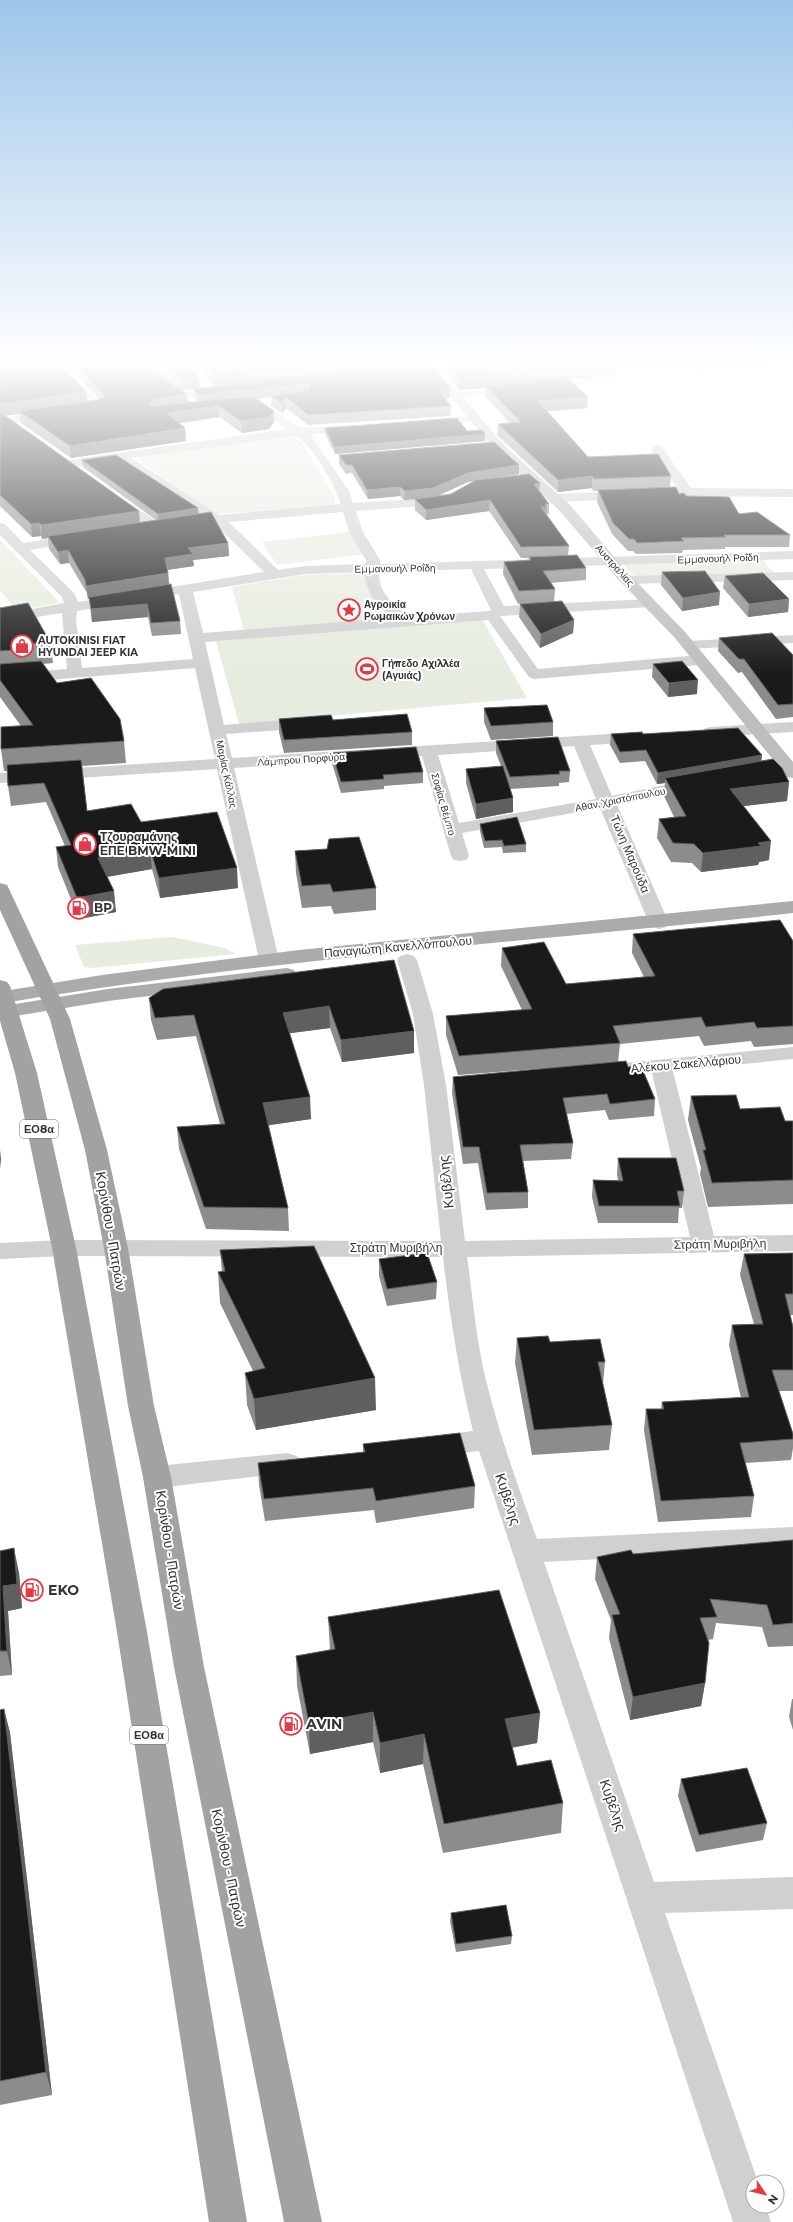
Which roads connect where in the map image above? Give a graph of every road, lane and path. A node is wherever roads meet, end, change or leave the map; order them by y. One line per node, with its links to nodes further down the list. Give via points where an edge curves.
1 (73, 468): 6 (street)
2 (137, 468): 15 (street)
3 (328, 468): 14 (street, via 343,491)
4 (521, 468): 7 (main road, Αυστραλίας)
5 (670, 468): 10 (street)
6 (81, 473)
7 (532, 478): 8 (street); 13 (main road, Αυστραλίας)
8 (517, 479)
9 (106, 491): 17 (street)
10 (685, 492): 12 (street); 13 (street)
11 (459, 493): 14 (street, via 438,502)
12 (793, 493)
13 (554, 498): 23 (main road, Αυστραλίας)
14 (349, 508): 15 (street); 25 (street, via 356,532 373,560)
15 (216, 518): 17 (street); 26 (street, via 231,529)
16 (0, 527): 20 (street)
17 (156, 527): 18 (street)
18 (141, 529)
19 (88, 537): 20 (street)
20 (21, 547): 31 (street, via 63,590 71,600)
21 (793, 555): 22 (street, Εμμανουήλ Ροΐδη)
22 (770, 556): 23 (street, Εμμανουήλ Ροΐδη); 27 (street)
23 (610, 561): 24 (street, Εμμανουήλ Ροΐδη); 28 (main road, Αυστραλίας)
24 (476, 566): 25 (street, Εμμανουήλ Ροΐδη); 32 (street)
25 (373, 568): 26 (street, Εμμανουήλ Ροΐδη); 34 (street, via 372,577 380,599)
26 (273, 573): 29 (street, Εμμανουήλ Ροΐδη)
27 (792, 577): 28 (street)
28 (627, 580): 30 (main road, Αυστραλίας)
29 (185, 588): 31 (street, Εμμανουήλ Ροΐδη); 35 (street, Μαρίας Κάλλας)
30 (650, 604): 32 (street); 37 (main road, Αυστραλίας)
31 (70, 607): 33 (street, Εμμανουήλ Ροΐδη); 40 (street)
32 (495, 613): 34 (street); 38 (street, via 534,674)
33 (0, 619)
34 (406, 622): 35 (street)
35 (196, 638): 39 (street, Μαρίας Κάλλας)
36 (793, 639): 37 (street)
37 (688, 645): 38 (main road, Αυστραλίας)
38 (700, 660): 45 (main road, Αυστραλίας)
39 (202, 663): 40 (street); 44 (street, Μαρίας Κάλλας)
40 (75, 673): 41 (street)
41 (0, 679)
42 (324, 722): 44 (street)
43 (793, 726): 45 (street)
44 (218, 730): 50 (street, Μαρίας Κάλλας)
45 (757, 730): 46 (street); 51 (main road, Αυστραλίας)
46 (693, 734)
47 (653, 736): 48 (street, Λάμπρου Πορφύρα)
48 (580, 741): 49 (street, Λάμπρου Πορφύρα); 54 (street, Τώνη Μαρούδα)
49 (429, 751): 50 (street, Λάμπρου Πορφύρα); 55 (street, Σοφίας Βέμπο)
50 (226, 764): 52 (street, Λάμπρου Πορφύρα); 61 (street, Μαρίας Κάλλας)
51 (785, 770)
52 (0, 778)
53 (708, 781): 54 (street, Αθαν. Χριστόπουλου)
54 (608, 802): 55 (street, Αθαν. Χριστόπουλου); 60 (street, Τώνη Μαρούδα)
55 (451, 830): 56 (street, Σοφίας Βέμπο)
56 (460, 856)
57 (0, 889): 63 (highway, Κορίνθου - Πατρών)
58 (793, 907): 60 (main road, Παναγιώτη Κανελλόπουλου)
59 (793, 920): 62 (main road, Παναγιώτη Κανελλόπουλου)
60 (659, 923): 61 (main road, Παναγιώτη Κανελλόπουλου)
61 (269, 960): 63 (main road, Παναγιώτη Κανελλόπουλου, via 150,973)
62 (407, 960): 63 (main road, Παναγιώτη Κανελλόπουλου, via 162,988); 72 (street, Κυβέλης, via 446,1084)
63 (50, 996): 64 (main road, Παναγιώτη Κανελλόπουλου); 71 (highway, Κορίνθου - Πατρών, via 66,1035 96,1150)
64 (4, 998): 70 (highway, ΕΟ8α, via 31,1096)
65 (793, 1054): 66 (street, Αλέκου Σακελλάριου)
66 (661, 1066): 67 (street, Αλέκου Σακελλάριου); 69 (street)
67 (592, 1072)
68 (793, 1243): 69 (street, Στράτη Μυριβήλη)
69 (704, 1244): 72 (street, Στράτη Μυριβήλη)
70 (64, 1248): 71 (street, Στράτη Μυριβήλη); 73 (street, Στράτη Μυριβήλη); 82 (highway, ΕΟ8α, via 132,1632)
71 (116, 1248): 72 (street, Στράτη Μυριβήλη); 77 (highway, Κορίνθου - Πατρών, via 141,1406)
72 (454, 1249): 74 (street, Κυβέλης, via 469,1355)
73 (0, 1251)
74 (489, 1440): 75 (street); 79 (street, Κυβέλης)
75 (410, 1449)
76 (308, 1460): 77 (street)
77 (158, 1477): 83 (highway, Κορίνθου - Πατρών, via 191,1675)
78 (793, 1538): 79 (street)
79 (526, 1551): 81 (street, Κυβέλης)
80 (793, 1893): 81 (street)
81 (644, 1898): 84 (street, Κυβέλης)
82 (228, 2222)
83 (303, 2222)
84 (752, 2222)

